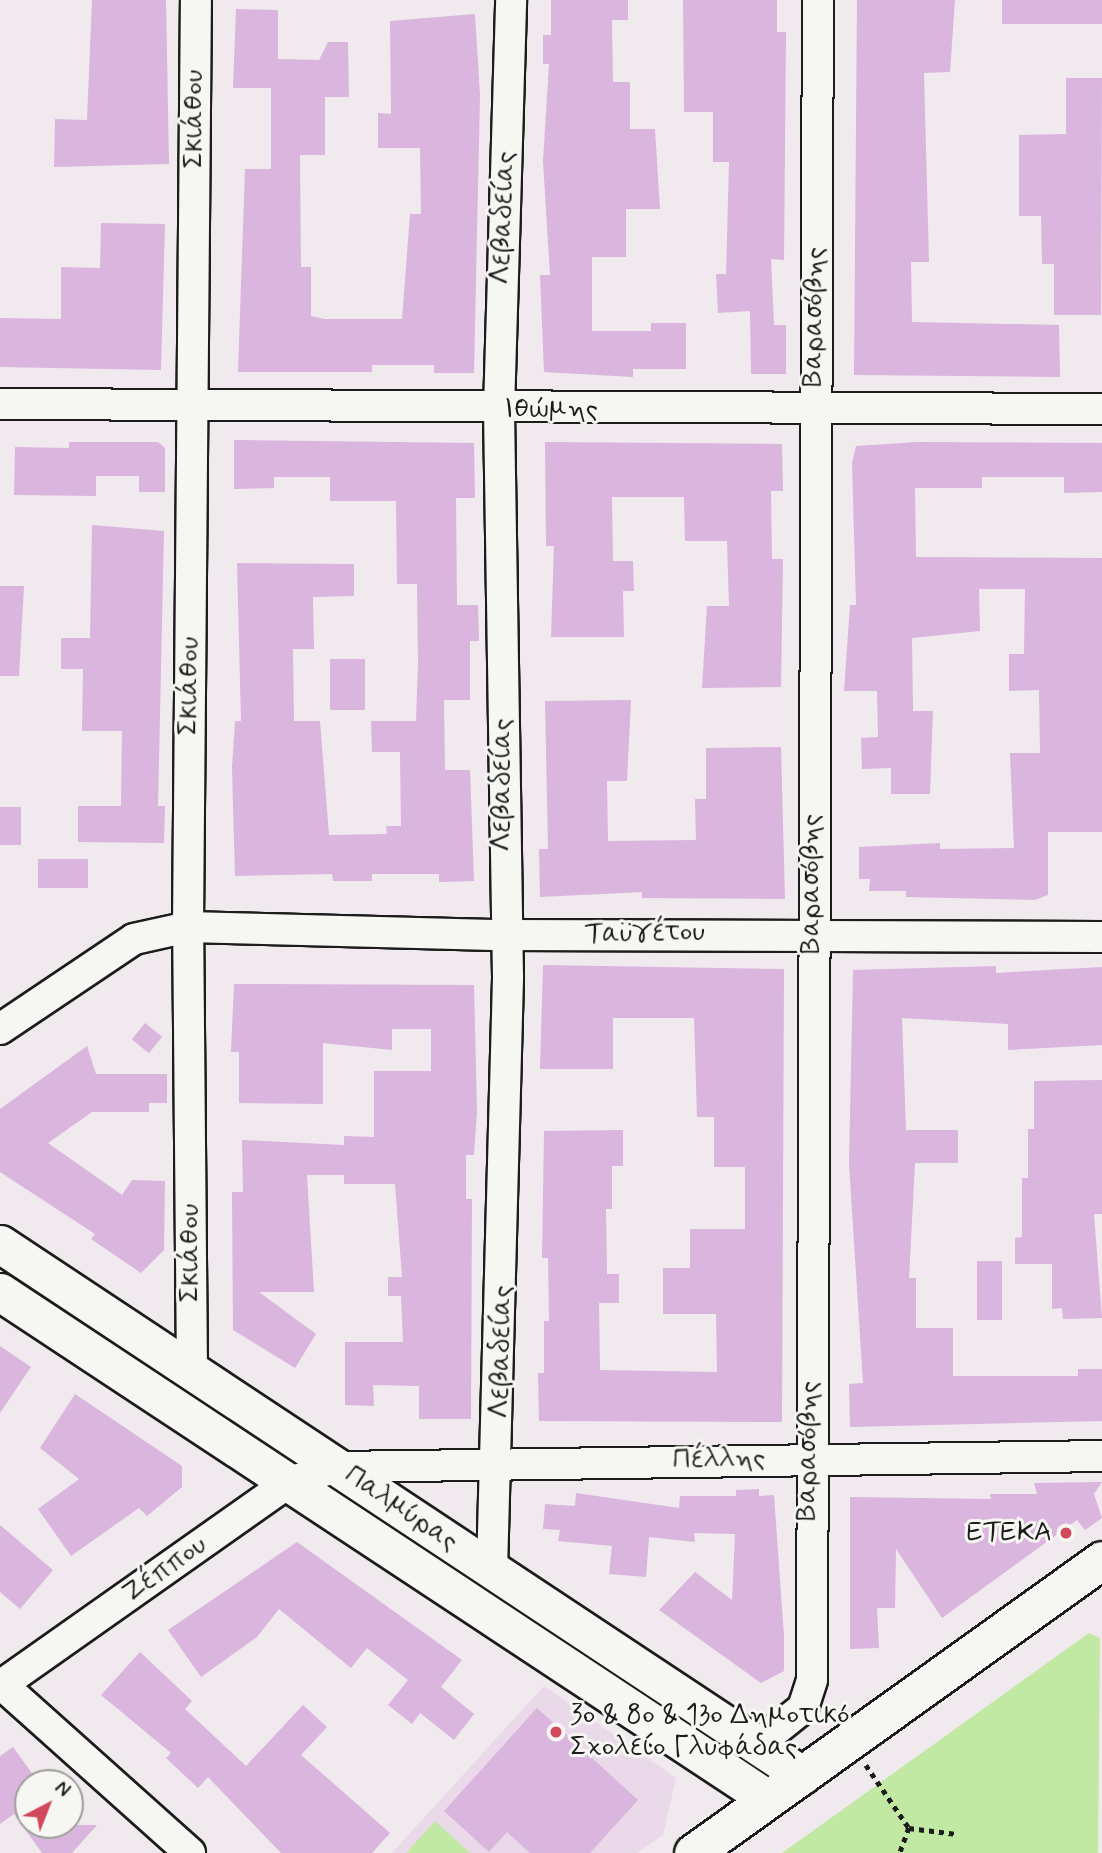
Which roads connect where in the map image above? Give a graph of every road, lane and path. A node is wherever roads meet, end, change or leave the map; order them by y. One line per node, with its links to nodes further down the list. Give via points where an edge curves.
1 (196, 0): 4 (street, Σκιάθου)
2 (511, 0): 7 (street, Λεβαδείας)
3 (818, 0): 8 (street, Βαρασόβης)
4 (193, 403): 5 (street, Ιθώμης); 7 (street, Ιθώμης); 9 (street, Σκιάθου)
5 (0, 404)
6 (1102, 409): 8 (street, Ιθώμης)
7 (499, 410): 8 (street, Ιθώμης); 11 (street, Λεβαδείας)
8 (815, 412): 10 (street, Βαρασόβης)
9 (188, 927): 11 (street, Ταϋγέτου); 13 (street, Ταϋγέτου, via 134,939); 16 (street, Σκιάθου)
10 (812, 932): 11 (street, Ταϋγέτου); 12 (street, Ταϋγέτου); 18 (street, Βαρασόβης)
11 (503, 935): 19 (street, Λεβαδείας, via 508,977)
12 (1102, 937)
13 (0, 1029)
14 (0, 1244): 16 (main road, Παλμύρας)
15 (0, 1292): 21 (main road, Παλμύρας)
16 (192, 1371): 20 (main road, Παλμύρας)
17 (1102, 1456): 18 (street, Πέλλης)
18 (810, 1459): 19 (street, Πέλλης); 26 (street, Βαρασόβης, via 811,1680 803,1708)
19 (500, 1462): 20 (street, Πέλλης); 23 (street, Λεβαδείας)
20 (337, 1467): 21 (street, Ζέππου); 23 (main road, Παλμύρας)
21 (289, 1482): 24 (street, Ζέππου); 28 (main road, Παλμύρας)
22 (1102, 1560): 25 (main road)
23 (492, 1570): 26 (main road, Παλμύρας)
24 (0, 1685): 31 (street)
25 (849, 1741): 27 (main road); 29 (path)
26 (757, 1745): 27 (main road, Παλμύρας)
27 (802, 1775): 28 (main road)
28 (768, 1799): 32 (main road)
29 (909, 1828): 30 (path); 33 (path)
30 (957, 1834)
31 (190, 1853)
32 (693, 1853)
33 (900, 1853)

